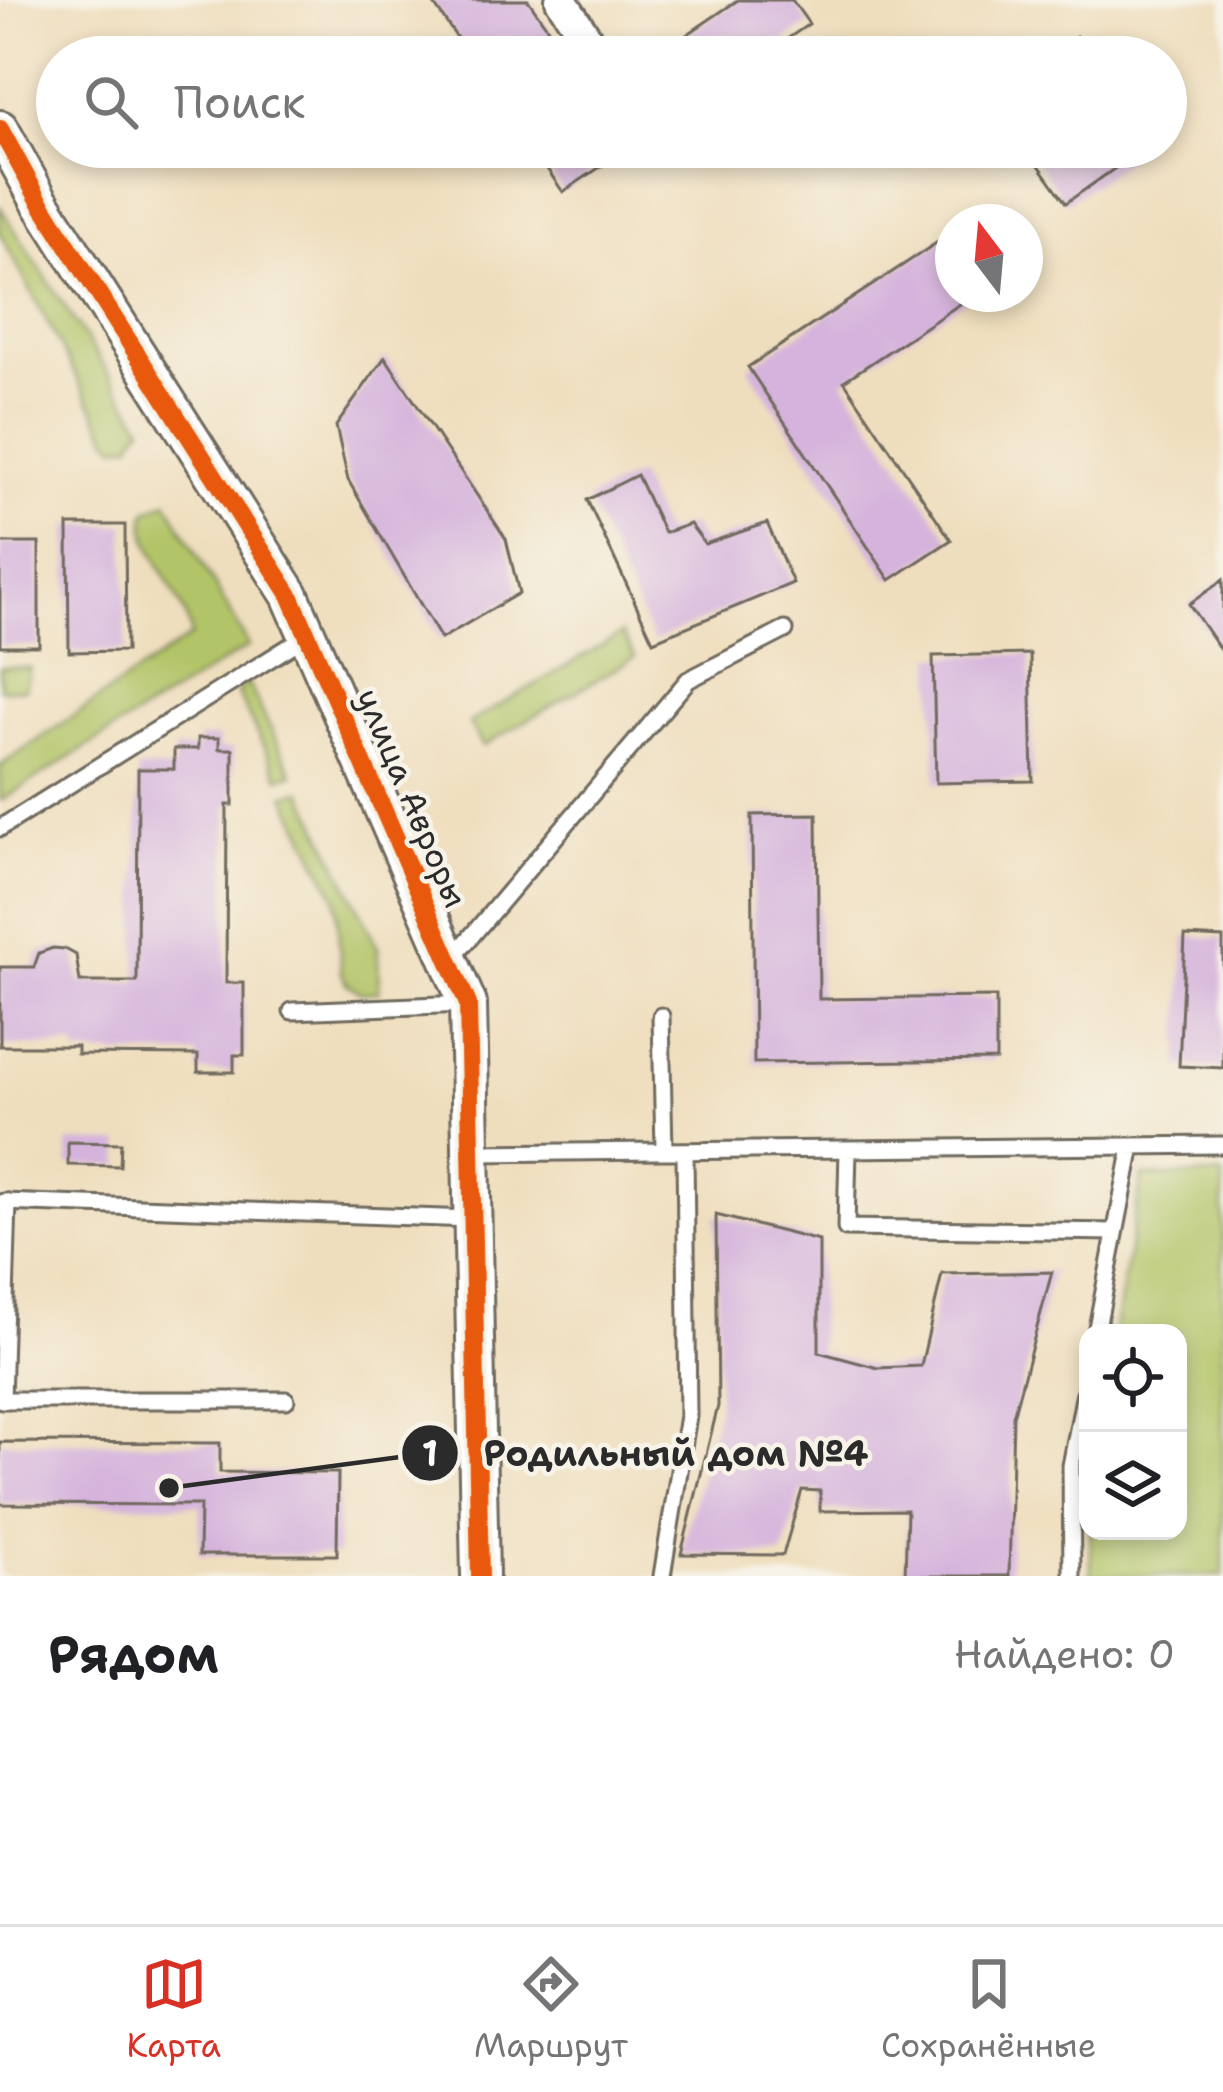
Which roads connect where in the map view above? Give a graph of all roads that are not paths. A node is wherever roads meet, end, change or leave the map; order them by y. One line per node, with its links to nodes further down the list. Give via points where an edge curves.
1 (561, 0): 2 (street)
2 (585, 36)
3 (0, 129): 5 (street, улица Авроры)
4 (784, 630): 7 (lane, via 688,680)
5 (308, 635): 6 (lane); 7 (street, улица Авроры)
6 (0, 827)
7 (450, 962): 8 (street, улица Авроры)
8 (468, 1004): 9 (lane); 16 (street, улица Авроры)
9 (292, 1011)
10 (661, 1016): 14 (lane)
11 (1223, 1145): 12 (lane)
12 (1132, 1146): 13 (lane); 19 (lane)
13 (848, 1149): 15 (lane); 19 (lane, via 846,1228)
14 (664, 1150): 15 (lane); 16 (lane)
15 (685, 1150): 24 (lane, via 688,1416)
16 (471, 1153): 18 (street, улица Авроры)
17 (4, 1202): 18 (lane); 21 (lane, via 2,1400)
18 (472, 1219): 23 (street, улица Авроры)
19 (1115, 1232): 20 (lane)
20 (1098, 1324)
21 (286, 1400)
22 (1079, 1424): 25 (lane, via 1071,1466)
23 (480, 1576)
24 (662, 1576)
25 (1072, 1576)

